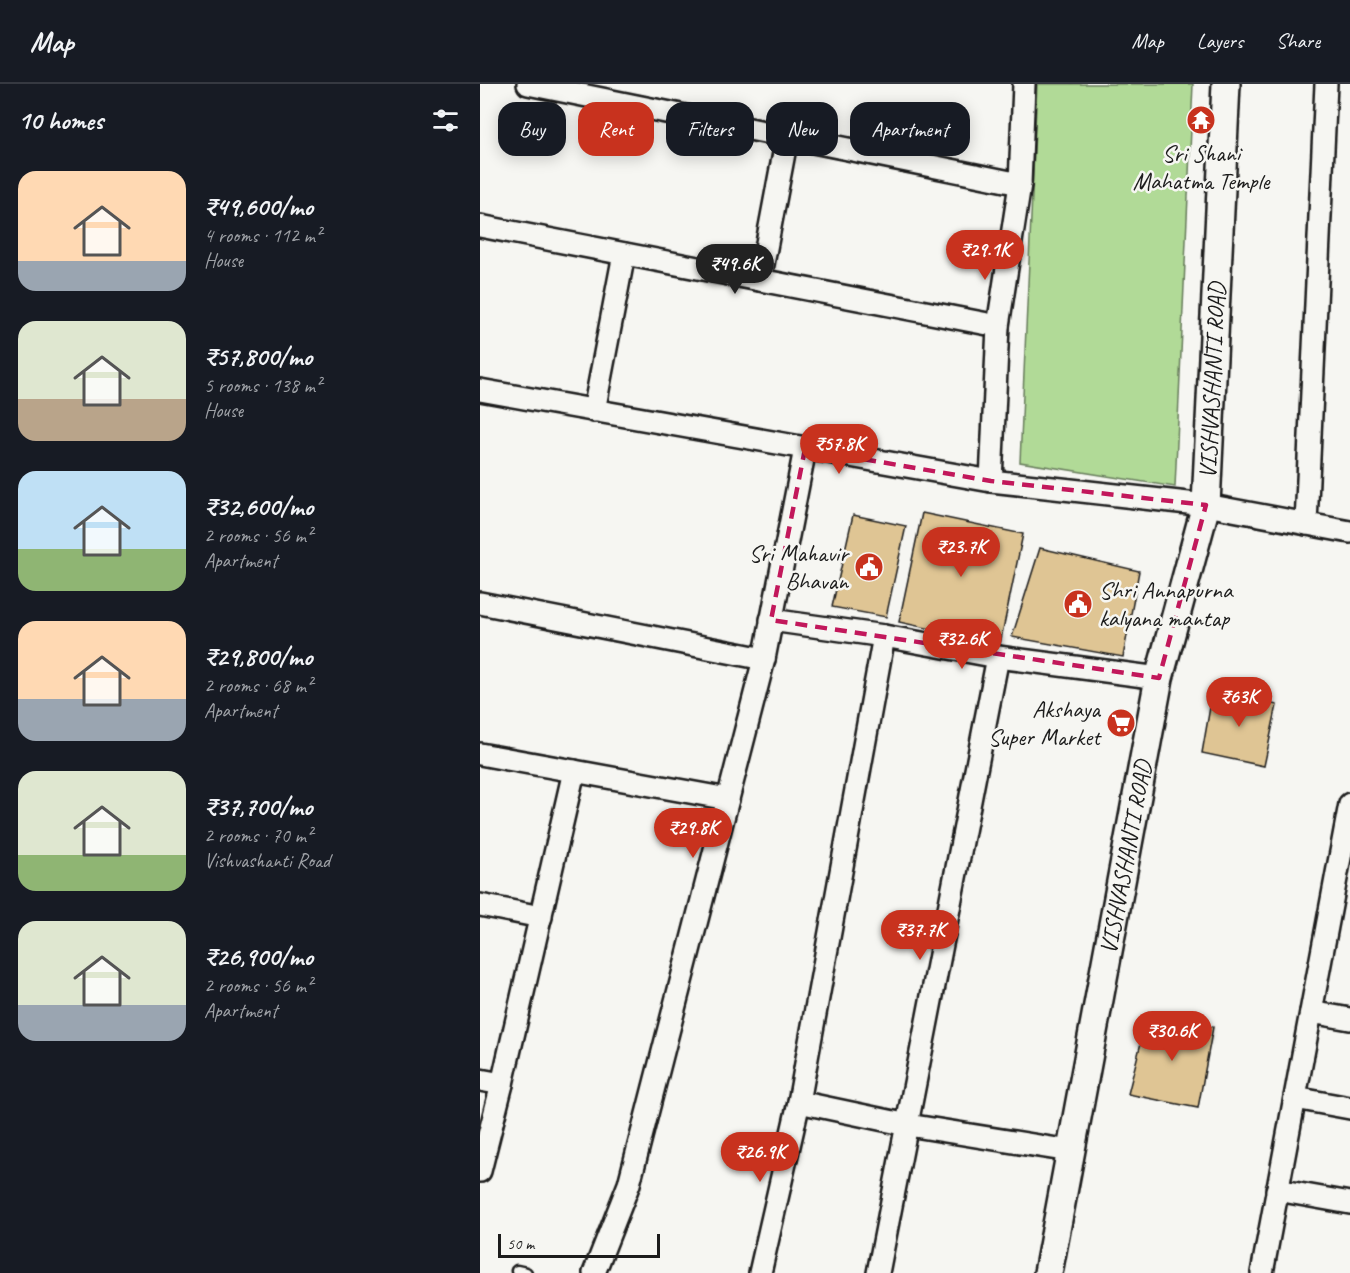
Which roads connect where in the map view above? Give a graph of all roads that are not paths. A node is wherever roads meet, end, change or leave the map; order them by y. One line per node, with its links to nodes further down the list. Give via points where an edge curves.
1 (528, 84): 5 (street)
2 (1024, 84): 8 (street)
3 (1226, 84): 17 (street, VISHVASHANTI ROAD)
4 (1326, 84): 18 (street)
5 (766, 132)
6 (838, 147): 8 (street)
7 (783, 156): 11 (street)
8 (1020, 184): 12 (street)
9 (480, 226): 10 (street)
10 (624, 254): 11 (street); 14 (street)
11 (760, 280): 12 (street)
12 (998, 326): 16 (street)
13 (480, 390): 14 (street)
14 (594, 411): 15 (street)
15 (806, 449): 16 (street); 21 (street)
16 (991, 481): 17 (street)
17 (1206, 505): 18 (street); 25 (street, VISHVASHANTI ROAD)
18 (1306, 524): 19 (street)
19 (1350, 532)
20 (480, 603): 24 (street)
21 (771, 620): 22 (street); 24 (street)
22 (884, 636): 23 (street); 38 (street)
23 (998, 657): 25 (street); 40 (street)
24 (764, 659): 28 (street)
25 (1159, 678): 41 (street, VISHVASHANTI ROAD)
26 (480, 754): 27 (street)
27 (574, 771): 28 (street); 32 (street)
28 (728, 799): 45 (street, via 629,1184)
29 (1350, 804): 30 (street)
30 (1343, 876): 33 (street)
31 (480, 905): 32 (street)
32 (541, 916): 36 (street)
33 (1311, 1012): 34 (street); 37 (street)
34 (1350, 1019)
35 (480, 1080): 36 (street)
36 (502, 1084): 42 (street)
37 (1295, 1098): 39 (street); 43 (street)
38 (799, 1102): 40 (street); 46 (street)
39 (1350, 1108)
40 (908, 1125): 41 (street); 47 (street)
41 (1070, 1151): 48 (street, VISHVASHANTI ROAD)
42 (480, 1171)
43 (1277, 1190): 44 (street); 49 (street)
44 (1350, 1203)
45 (594, 1273)
46 (760, 1273)
47 (878, 1273)
48 (1048, 1273)
49 (1262, 1273)

